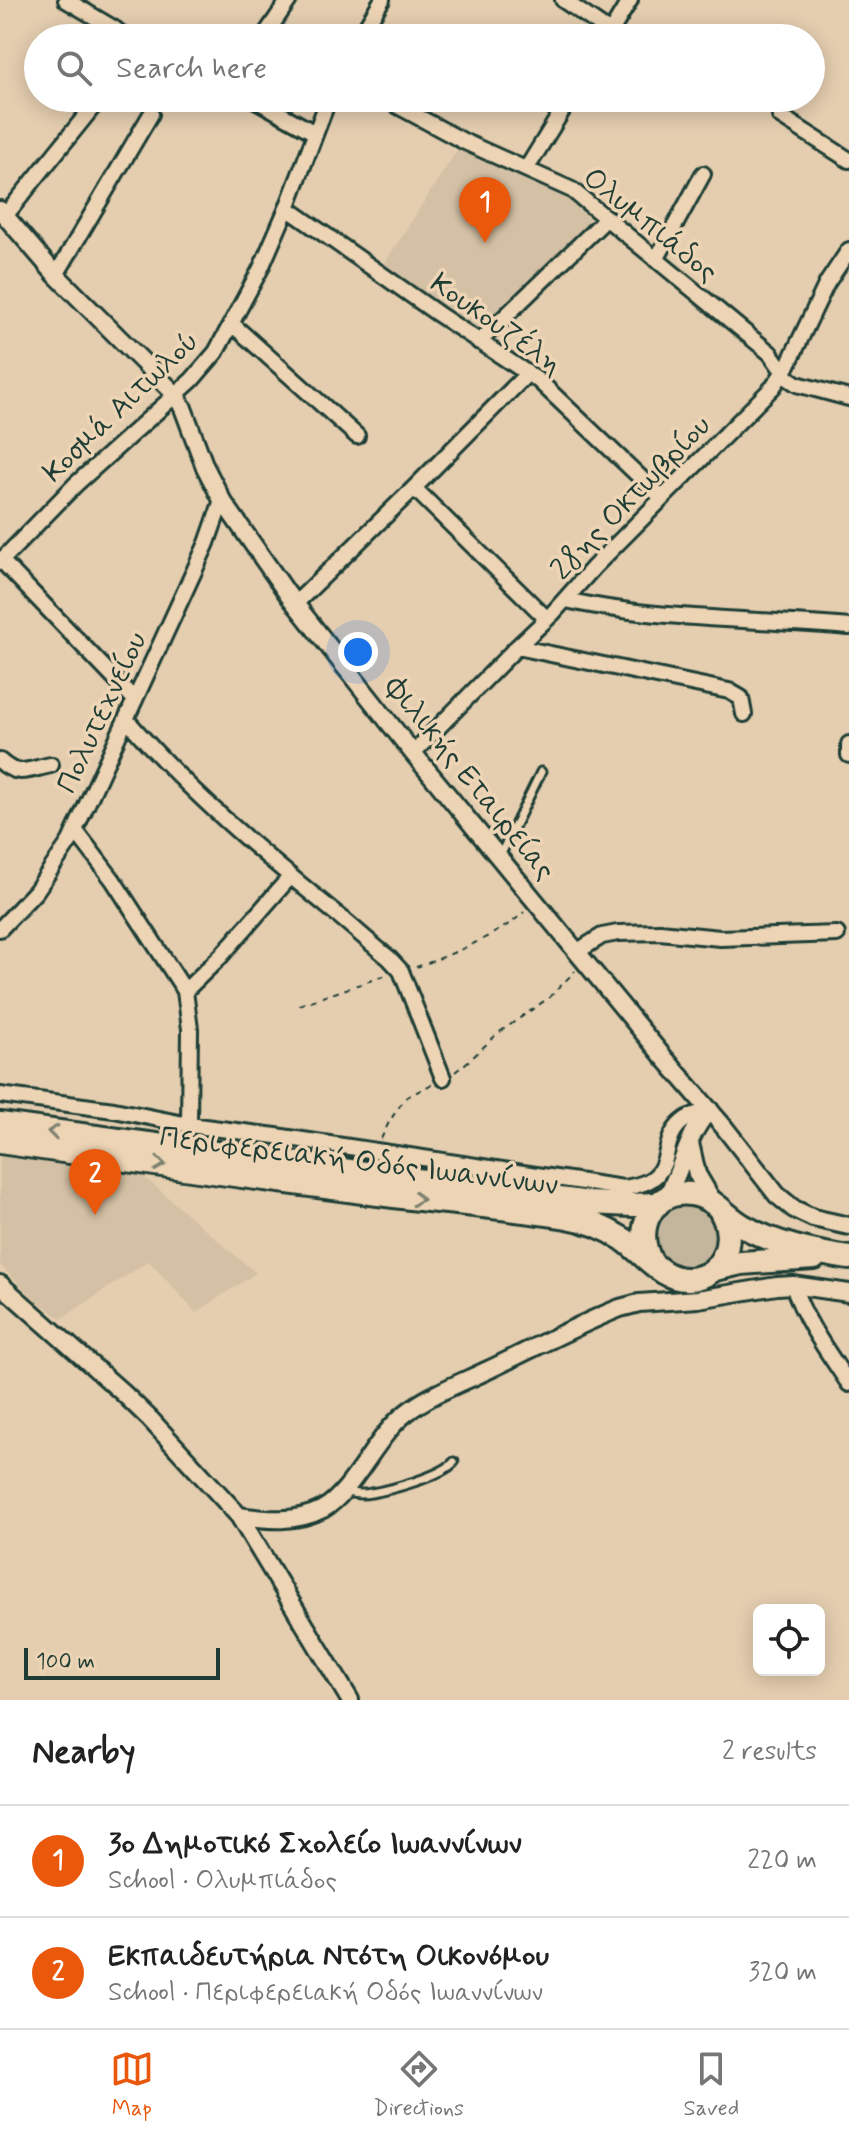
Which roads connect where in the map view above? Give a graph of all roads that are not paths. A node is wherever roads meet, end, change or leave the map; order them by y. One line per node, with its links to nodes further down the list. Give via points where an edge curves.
1 (66, 0): 6 (street)
2 (289, 0): 7 (street)
3 (382, 0): 8 (street)
4 (563, 0): 9 (street)
5 (630, 0): 10 (street)
6 (107, 24)
7 (273, 24)
8 (367, 24)
9 (594, 24)
10 (615, 24)
11 (88, 112): 23 (street)
12 (277, 112): 18 (street)
13 (323, 112): 18 (street, Κοσμά Αιτωλού)
14 (409, 112): 20 (street, Ολυμπιάδος)
15 (561, 112): 20 (street)
16 (151, 114): 27 (street)
17 (780, 116): 19 (street)
18 (315, 133): 22 (street, Κοσμά Αιτωλού)
19 (849, 160)
20 (527, 168): 24 (street, Ολυμπιάδος, via 572,190)
21 (703, 174): 26 (street)
22 (287, 208): 28 (street, Κοσμά Αιτωλού); 29 (street, Κουκουζέλη)
23 (3, 213): 27 (street, Φιλικής Εταιρείας)
24 (607, 218): 26 (street, Ολυμπιάδος); 29 (street)
25 (849, 250): 31 (street, 28ης Οκτωβρίου, via 827,283)
26 (656, 260): 31 (street, Ολυμπιάδος, via 770,353)
27 (56, 275): 32 (street, Φιλικής Εταιρείας)
28 (232, 324): 32 (street, Κοσμά Αιτωλού, via 209,361); 34 (street)
29 (479, 342): 30 (street, Κουκουζέλη)
30 (528, 373): 35 (street); 36 (street, Κουκουζέλη)
31 (784, 373): 33 (street, via 797,384); 36 (street, 28ης Οκτωβρίου)
32 (176, 395): 37 (street, Φιλικής Εταιρείας); 38 (street, Κοσμά Αιτωλού)
33 (849, 398)
34 (357, 436)
35 (414, 488): 40 (street); 41 (street)
36 (662, 498): 39 (street, 28ης Οκτωβρίου)
37 (222, 500): 40 (street, Φιλικής Εταιρείας); 44 (street, Πολυτεχνείου)
38 (0, 561): 44 (street)
39 (566, 600): 41 (street, 28ης Οκτωβρίου); 42 (street, via 653,613)
40 (295, 604): 48 (street, Φιλικής Εταιρείας)
41 (547, 619): 43 (street, 28ης Οκτωβρίου)
42 (849, 627)
43 (517, 647): 45 (street, via 729,691 741,698); 48 (street, 28ης Οκτωβρίου)
44 (135, 700): 46 (street, Πολυτεχνείου)
45 (744, 714)
46 (126, 719): 53 (street, Πολυτεχνείου); 55 (street, via 176,775)
47 (849, 744): 49 (street)
48 (413, 753): 54 (street, Φιλικής Εταιρείας)
49 (849, 755)
50 (0, 761): 51 (street, via 19,771)
51 (51, 765)
52 (541, 772): 54 (lane)
53 (75, 830): 56 (street, Πολυτεχνείου, via 36,891); 59 (street)
54 (499, 858): 58 (street, Φιλικής Εταιρείας)
55 (290, 877): 59 (street); 60 (street, via 401,971)
56 (0, 929)
57 (837, 934): 58 (street, via 720,938 618,933 602,936)
58 (580, 954): 62 (street, Φιλικής Εταιρείας)
59 (185, 991): 64 (street)
60 (443, 1078)
61 (0, 1095): 64 (street)
62 (710, 1110): 64 (street, via 675,1130 652,1181 623,1188); 66 (street); 69 (street, Φιλικής Εταιρείας, via 794,1209)
63 (0, 1124): 67 (highway, Περιφερειακή Οδός Ιωαννίνων, one-way to 63, via 589,1203)
64 (189, 1125)
65 (0, 1142): 71 (highway, Περιφερειακή Οδός Ιωαννίνων, one-way to 71, via 570,1218 607,1230)
66 (690, 1142): 67 (street); 68 (street, via 697,1174)
67 (661, 1201): 68 (highway, Περιφερειακή Οδός Ιωαννίνων, via 673,1195 700,1195); 71 (highway, via 644,1227)
68 (718, 1208): 70 (highway, Περιφερειακή Οδός Ιωαννίνων, via 762,1236); 72 (highway, via 728,1228 728,1246)
69 (849, 1226)
70 (844, 1258): 72 (highway, Περιφερειακή Οδός Ιωαννίνων)
71 (651, 1261): 75 (highway, Περιφερειακή Οδός Ιωαννίνων)
72 (715, 1269): 75 (highway, Περιφερειακή Οδός Ιωαννίνων)
73 (0, 1284): 80 (street, via 141,1410)
74 (793, 1285): 75 (street); 76 (street); 77 (street, via 814,1333)
75 (688, 1289): 79 (street, via 620,1308 420,1403 390,1428)
76 (849, 1293)
77 (849, 1384)
78 (454, 1462): 79 (lane, via 440,1473 380,1491)
79 (343, 1491): 80 (street, via 326,1507 296,1519)
80 (239, 1516): 81 (street)
81 (350, 1700)

